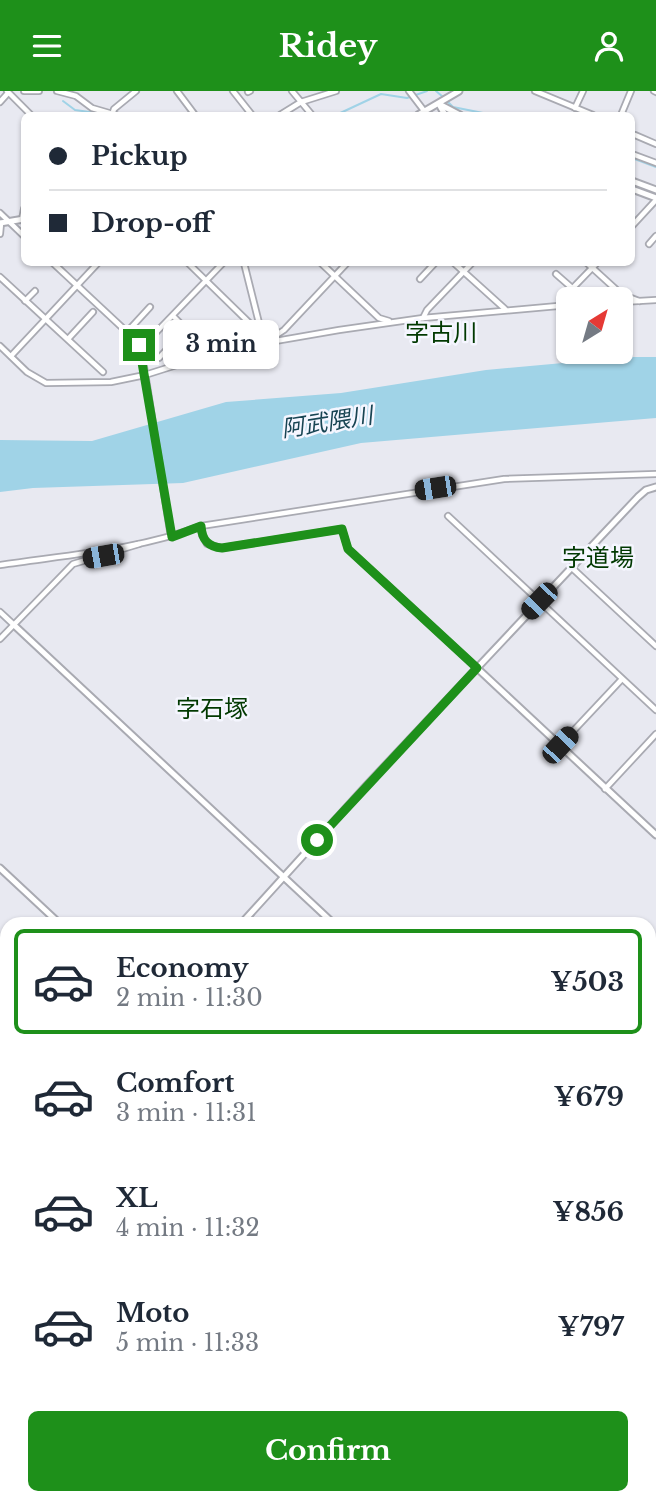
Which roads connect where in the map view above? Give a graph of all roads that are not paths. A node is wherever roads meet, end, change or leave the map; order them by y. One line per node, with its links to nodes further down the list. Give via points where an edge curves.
1 (24, 91): 2 (street)
2 (39, 91)
3 (57, 91): 15 (street)
4 (177, 91): 23 (street)
5 (233, 91): 24 (street)
6 (292, 91): 16 (street)
7 (336, 91): 16 (street)
8 (409, 91): 27 (street)
9 (459, 91): 18 (street)
10 (535, 91): 19 (street)
11 (583, 91): 19 (street)
12 (631, 91): 31 (street)
13 (7, 92): 17 (street); 20 (street)
14 (134, 92): 22 (street)
15 (78, 94): 21 (street, via 92,108)
16 (300, 101): 25 (street); 26 (street)
17 (0, 102)
18 (439, 104): 27 (street); 28 (street); 29 (street)
19 (575, 108): 30 (street)
20 (29, 112)
21 (104, 112)
22 (116, 112)
23 (193, 112)
24 (250, 112)
25 (284, 112)
26 (309, 112)
27 (425, 112)
28 (443, 112)
29 (454, 112)
30 (585, 112)
31 (622, 112)
32 (635, 135): 33 (street)
33 (656, 144)
34 (635, 155): 35 (street)
35 (656, 163)
36 (635, 182): 38 (street)
37 (635, 190): 39 (street)
38 (656, 190)
39 (656, 199): 40 (street)
40 (653, 207): 45 (street)
41 (0, 213): 43 (street)
42 (21, 220): 43 (street)
43 (9, 221): 44 (street); 46 (street)
44 (1, 223): 47 (street)
45 (635, 223)
46 (21, 233)
47 (0, 234)
48 (656, 236): 49 (street)
49 (649, 244)
50 (56, 266): 67 (street)
51 (95, 266): 67 (street)
52 (191, 266): 66 (street)
53 (220, 266): 66 (street)
54 (245, 266): 84 (street)
55 (324, 266): 63 (street)
56 (344, 266): 63 (street)
57 (432, 266): 65 (street)
58 (457, 266): 61 (street)
59 (469, 266): 61 (street)
60 (592, 268): 69 (street); 71 (street, via 621,294)
61 (464, 272): 77 (street); 80 (street)
62 (556, 274): 68 (street)
63 (335, 275): 82 (street, via 379,318); 86 (street)
64 (0, 277): 73 (street)
65 (420, 279)
66 (206, 280): 79 (street); 84 (street)
67 (76, 285): 81 (street); 83 (street)
68 (571, 287)
69 (573, 287)
70 (35, 291): 73 (street)
71 (639, 300): 72 (street); 74 (street)
72 (656, 300)
73 (25, 301): 81 (street)
74 (634, 301)
75 (556, 305): 77 (street)
76 (150, 307): 83 (street)
77 (506, 310): 80 (street)
78 (93, 312): 85 (street)
79 (173, 316): 88 (street); 88 (street, via 184,331 159,358)
80 (423, 318): 82 (street)
81 (45, 320): 85 (street); 89 (street)
82 (390, 322): 86 (street)
83 (127, 332): 88 (street)
84 (261, 332): 86 (street)
85 (68, 339): 90 (street)
86 (269, 341): 91 (street, via 203,355)
87 (0, 346): 89 (street)
88 (142, 348): 91 (street)
89 (11, 356): 91 (street, via 37,379 52,384)
90 (103, 372)
91 (145, 375): 96 (street)
92 (656, 474): 95 (street, via 504,479)
93 (656, 487): 99 (street, via 638,497)
94 (448, 516): 100 (street)
95 (201, 526): 96 (street); 105 (street, via 207,544 214,548 342,529 348,549)
96 (171, 534): 97 (street)
97 (143, 542): 98 (street); 102 (street, via 73,564)
98 (0, 565)
99 (571, 567): 100 (street); 104 (street)
100 (539, 601): 105 (street); 106 (street)
101 (0, 612): 102 (street)
102 (14, 625): 103 (street); 113 (street)
103 (0, 639)
104 (656, 646)
105 (477, 668): 109 (street); 113 (street)
106 (622, 679): 107 (street); 109 (street)
107 (656, 710)
108 (656, 734): 110 (street)
109 (560, 745): 110 (street)
110 (606, 789): 111 (street)
111 (656, 835)
112 (0, 869): 114 (street)
113 (283, 876): 115 (street); 116 (street)
114 (52, 917)
115 (247, 917)
116 (327, 917)

